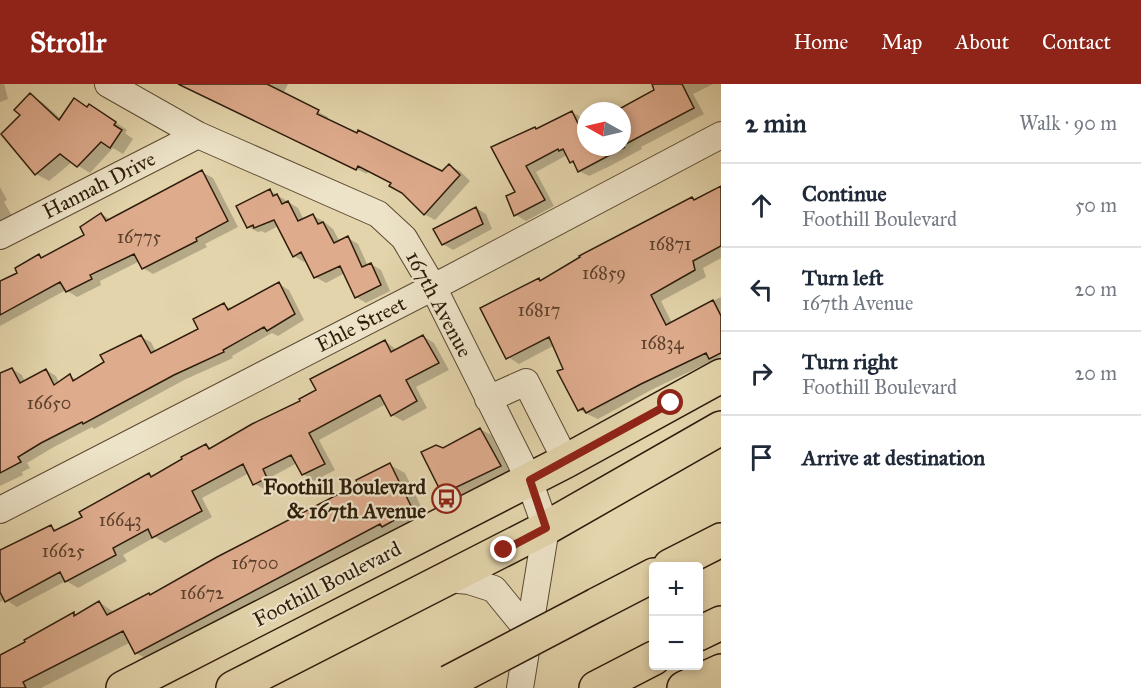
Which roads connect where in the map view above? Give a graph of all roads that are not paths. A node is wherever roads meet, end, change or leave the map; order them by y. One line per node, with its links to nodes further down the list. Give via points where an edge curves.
1 (108, 84): 2 (street, 167th Avenue)
2 (198, 135): 4 (street, Hannah Drive); 5 (street, 167th Avenue, via 378,214 404,238)
3 (721, 135): 5 (street, Ehle Street)
4 (0, 236)
5 (433, 287): 7 (street, 167th Avenue); 11 (street, Ehle Street)
6 (721, 376): 9 (main road, Foothill Boulevard)
7 (488, 399): 9 (street, via 526,382); 10 (street, 167th Avenue)
8 (721, 428): 12 (main road)
9 (566, 461): 10 (main road, Foothill Boulevard)
10 (530, 480): 12 (street, 167th Avenue); 23 (main road, Foothill Boulevard)
11 (0, 510)
12 (546, 528): 16 (main road); 18 (street, 167th Avenue)
13 (721, 540): 14 (main road)
14 (679, 562)
15 (649, 578): 22 (main road, bridge)
16 (449, 579): 18 (street, via 495,589); 24 (main road)
17 (721, 623): 19 (main road)
18 (529, 632): 25 (street, 167th Avenue)
19 (703, 632)
20 (649, 661): 26 (main road)
21 (721, 671): 27 (main road)
22 (442, 685)
23 (123, 688)
24 (233, 688)
25 (520, 688)
26 (596, 688)
27 (684, 688)

